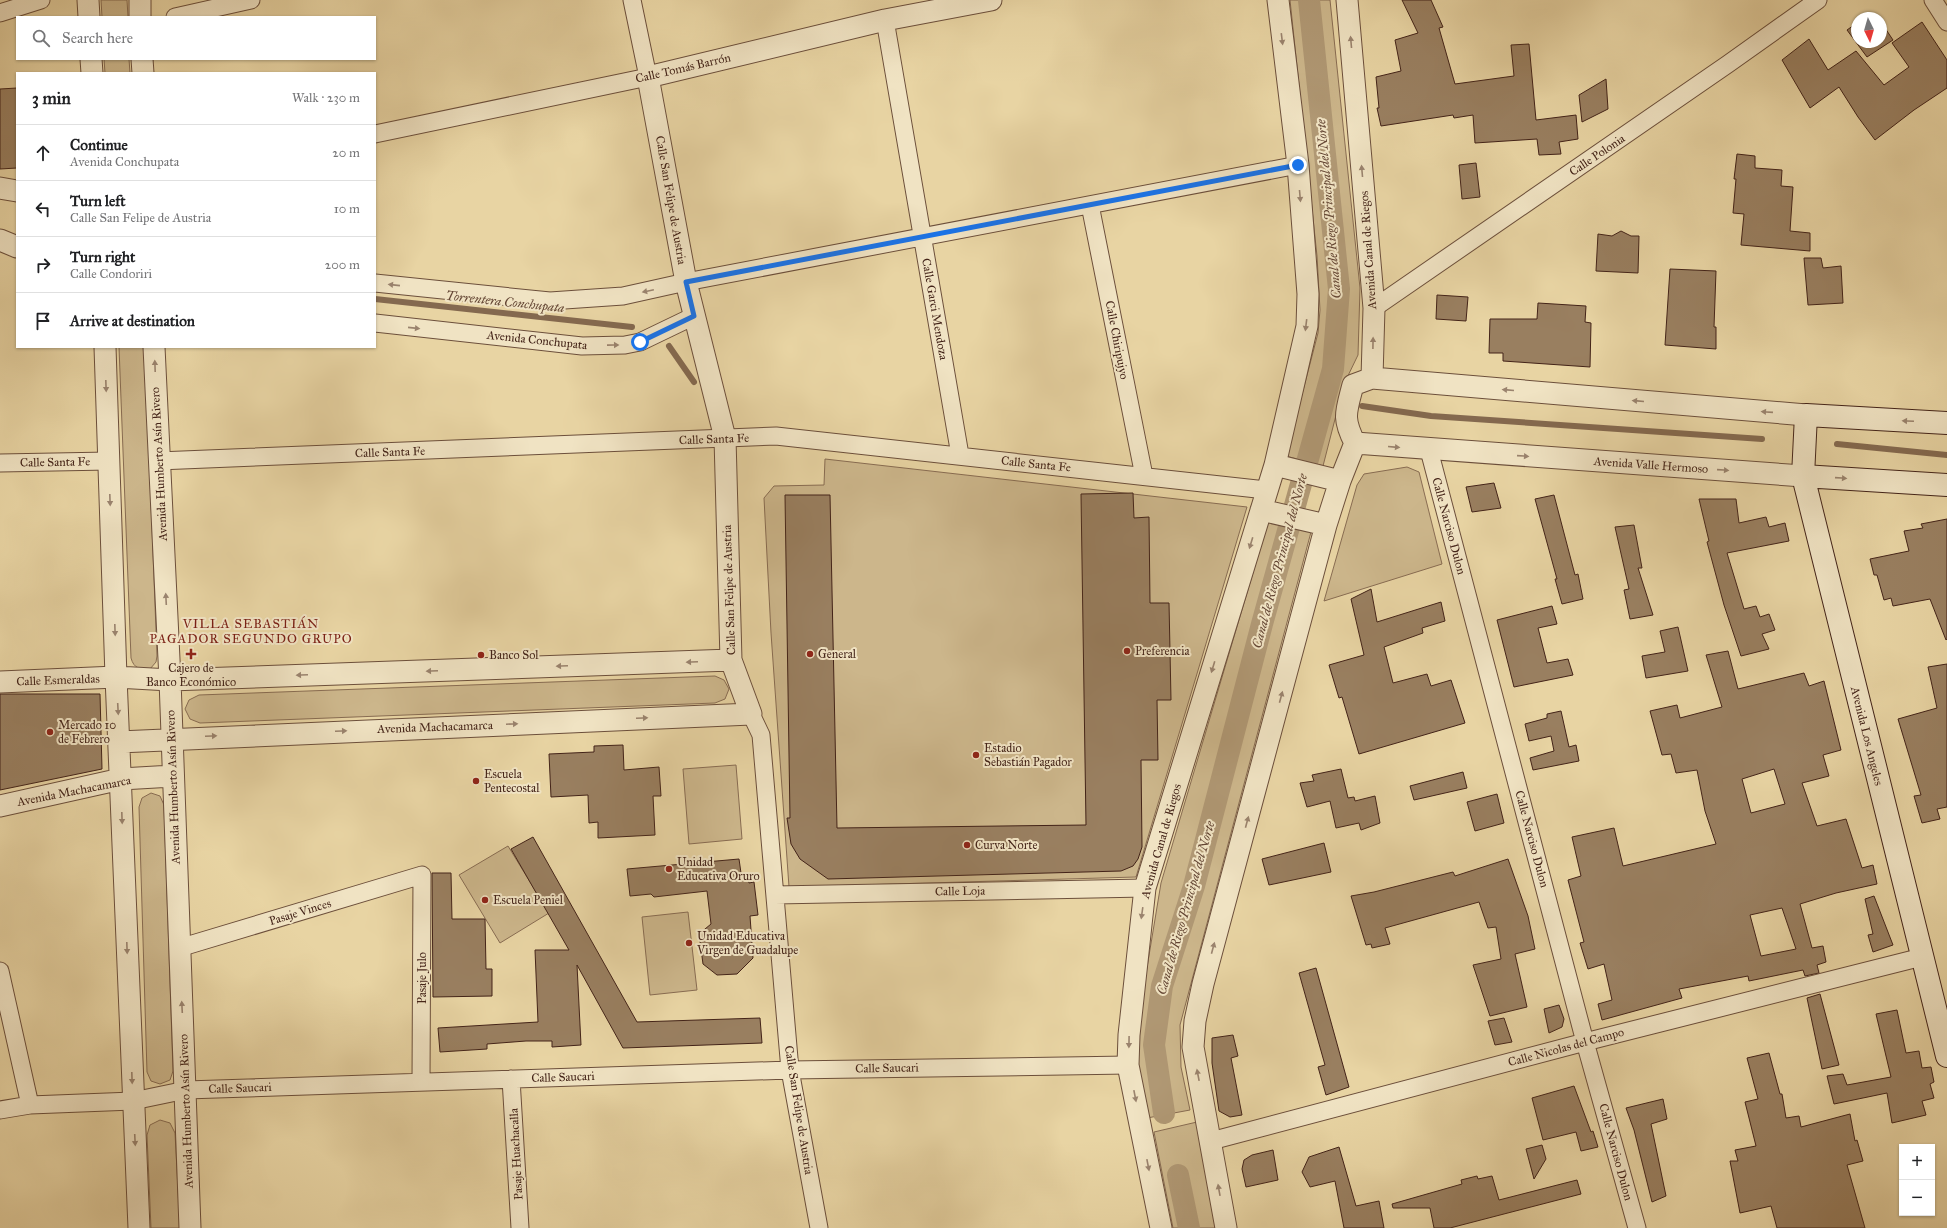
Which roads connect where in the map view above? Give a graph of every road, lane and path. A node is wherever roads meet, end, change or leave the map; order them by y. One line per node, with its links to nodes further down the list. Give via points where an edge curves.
1 (41, 0): 11 (street)
2 (88, 0): 12 (street)
3 (140, 0): 13 (street)
4 (251, 0): 14 (street)
5 (632, 0): 21 (street, Calle San Felipe de Austria)
6 (991, 0): 15 (street, Calle Tomás Barrón)
7 (1278, 0): 23 (street, Avenida Canal de Riegos, one-way to 23)
8 (1818, 0): 32 (street, Calle Polonia)
9 (1933, 0): 16 (street)
10 (1350, 1): 32 (street, Avenida Canal de Riegos, one-way to 10)
11 (0, 13)
12 (89, 16)
13 (140, 16)
14 (179, 16)
15 (885, 20): 21 (street, Calle Tomás Barrón); 27 (street, Calle Garci Mendoza)
16 (1947, 22)
17 (91, 60): 19 (street)
18 (142, 60): 20 (street)
19 (92, 72)
20 (143, 72)
21 (648, 77): 22 (street, Calle Tomás Barrón); 30 (street, Calle San Felipe de Austria)
22 (376, 134)
23 (1298, 165): 26 (street); 47 (street, Avenida Canal de Riegos, one-way to 47, via 1308,294)
24 (0, 188): 25 (street)
25 (16, 191)
26 (1090, 205): 27 (street); 48 (street, Calle Chiripujyo)
27 (922, 237): 30 (street); 43 (street, Calle Garci Mendoza)
28 (0, 240): 29 (street)
29 (16, 247)
30 (686, 282): 31 (street, one-way to 31, via 623,296 550,301); 33 (street, Calle San Felipe de Austria)
31 (376, 283)
32 (1374, 308): 37 (street, Avenida Canal de Riegos, one-way to 32)
33 (694, 316): 34 (street, Avenida Conchupata, one-way to 33, via 582,346 640,342); 40 (street, Calle San Felipe de Austria)
34 (376, 323)
35 (105, 348): 44 (street, one-way to 44)
36 (154, 348): 45 (street, Avenida Humberto Asín Rivero, one-way to 36)
37 (1372, 378): 38 (street, one-way to 37); 41 (street, via 1353,385 1345,413 1347,428)
38 (1806, 415): 39 (main road, one-way to 38); 49 (main road, Avenida Los Angeles)
39 (1947, 423)
40 (724, 438): 43 (street, Calle Santa Fe, via 776,436); 45 (street, Calle Santa Fe); 55 (street, Calle San Felipe de Austria)
41 (1355, 443): 42 (street, Avenida Valle Hermoso, one-way to 42); 50 (street)
42 (1429, 450): 49 (street, Avenida Valle Hermoso, one-way to 49); 72 (street, Calle Narciso Dulon)
43 (960, 455): 48 (street, Calle Santa Fe)
44 (109, 461): 46 (street, Calle Santa Fe); 56 (street, one-way to 56)
45 (158, 461): 57 (street, Avenida Humberto Asín Rivero, one-way to 45)
46 (0, 463)
47 (1294, 470): 50 (street); 52 (street, Avenida Canal de Riegos)
48 (1144, 476): 52 (street, Calle Santa Fe)
49 (1803, 476): 51 (main road, Avenida Valle Hermoso, one-way to 51); 69 (main road, Avenida Los Angeles)
50 (1340, 481): 54 (street)
51 (1947, 485)
52 (1266, 490): 53 (street, Avenida Canal de Riegos)
53 (1261, 510): 54 (street); 66 (street, Avenida Canal de Riegos, one-way to 66)
54 (1326, 525): 82 (street, one-way to 54, via 1193,1047 1195,1021)
55 (731, 660): 57 (street, one-way to 57); 59 (street, Calle San Felipe de Austria)
56 (116, 677): 57 (street); 58 (street, Calle Esmeraldas); 61 (street, one-way to 61)
57 (170, 680): 60 (street, Avenida Humberto Asín Rivero)
58 (0, 682)
59 (751, 714): 60 (street, Avenida Machacamarca, one-way to 59); 67 (street, Calle San Felipe de Austria, via 761,735)
60 (172, 738): 61 (street, Avenida Machacamarca); 62 (street, Avenida Humberto Asín Rivero)
61 (119, 742): 63 (street)
62 (173, 776): 63 (street, Avenida Machacamarca); 68 (street, Avenida Humberto Asín Rivero)
63 (121, 779): 64 (street, Avenida Machacamarca); 79 (street, one-way to 79)
64 (0, 806)
65 (422, 875): 68 (street, Pasaje Vinces); 77 (street, Pasaje Julo)
66 (1145, 888): 67 (street, Calle Loja); 74 (street, Avenida Canal de Riegos, one-way to 74)
67 (775, 895): 75 (street, Calle San Felipe de Austria)
68 (179, 948): 78 (street, Avenida Humberto Asín Rivero, one-way to 68)
69 (1922, 957): 72 (street, Calle Nicolas del Campo); 73 (main road, Avenida Los Angeles)
70 (0, 971): 71 (street)
71 (3, 997): 80 (street)
72 (1586, 1042): 82 (street, Calle Nicolas del Campo); 89 (street, Calle Narciso Dulon)
73 (1947, 1056)
74 (1128, 1065): 75 (street, Calle Saucari); 87 (street, Avenida Canal de Riegos, one-way to 87)
75 (790, 1070): 76 (street, Calle Saucari); 86 (street, Calle San Felipe de Austria)
76 (511, 1079): 77 (street, Calle Saucari); 85 (street, Pasaje Huachacalla)
77 (421, 1081): 78 (street, Calle Saucari)
78 (186, 1090): 79 (street, Calle Saucari); 84 (street, Avenida Humberto Asín Rivero)
79 (133, 1101): 80 (street, Calle Saucari); 83 (street, one-way to 83)
80 (30, 1105): 81 (street, Calle Saucari)
81 (0, 1110)
82 (1211, 1141): 88 (street, one-way to 82)
83 (139, 1228)
84 (190, 1228)
85 (520, 1228)
86 (819, 1228)
87 (1161, 1228)
88 (1226, 1228)
89 (1637, 1228)

